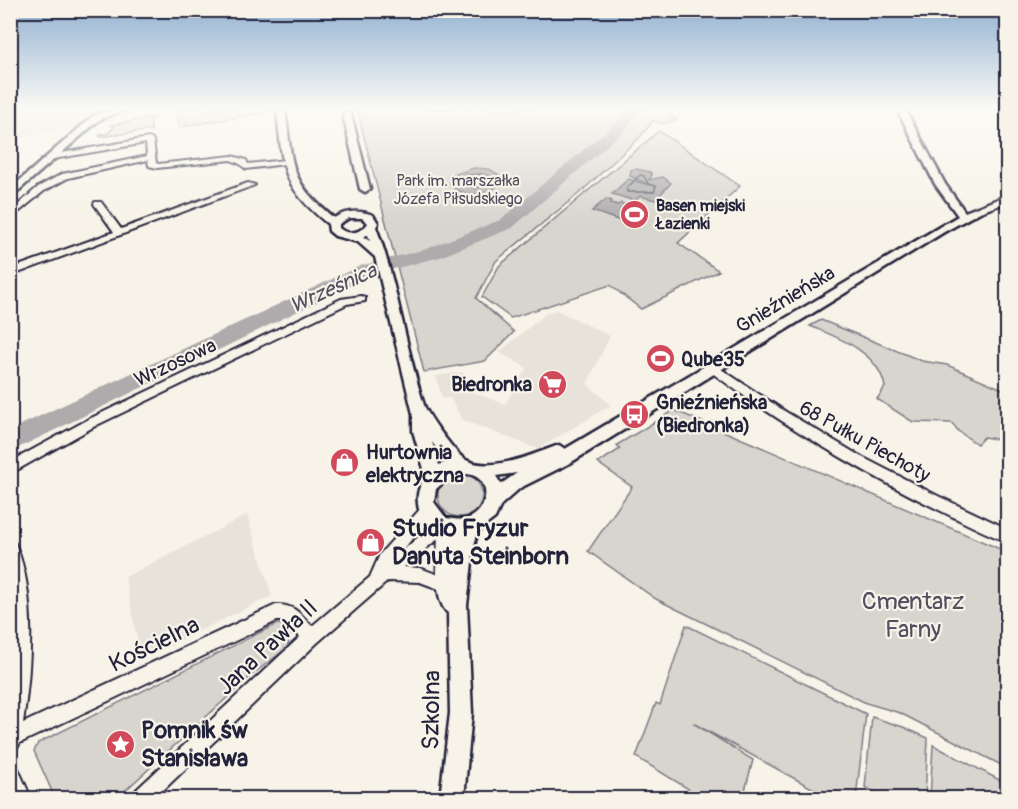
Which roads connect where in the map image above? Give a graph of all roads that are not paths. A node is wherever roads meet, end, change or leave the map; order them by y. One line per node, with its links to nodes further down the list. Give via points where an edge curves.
1 (64, 147): 7 (street)
2 (111, 147): 7 (street)
3 (150, 147): 8 (street)
4 (284, 147): 9 (street)
5 (354, 147): 11 (street)
6 (922, 147): 18 (street)
7 (53, 157): 12 (street)
8 (151, 158): 9 (street, via 157,166 232,158 246,167); 17 (street, via 66,176 40,189)
9 (285, 162): 15 (street, via 291,179)
10 (251, 185): 21 (street)
11 (365, 189)
12 (10, 195)
13 (1008, 198): 18 (street, Gnieźnieńska)
14 (98, 204): 21 (street)
15 (314, 206): 16 (street); 19 (street)
16 (345, 215): 19 (street); 20 (street, via 369,217)
17 (10, 216)
18 (964, 216): 26 (street, Gnieźnieńska)
19 (334, 223): 22 (street, via 335,232)
20 (371, 227): 22 (street); 23 (street)
21 (119, 233): 24 (street)
22 (350, 236): 23 (street, via 362,240)
23 (381, 256): 27 (street)
24 (10, 273)
25 (361, 299): 30 (street, Wrzosowa, via 345,301 93,422)
26 (712, 367): 28 (street, Gnieźnieńska); 37 (street, 68 Pułku Piechoty, via 771,411 835,449)
27 (420, 413): 29 (street); 32 (street)
28 (588, 442): 31 (street, Gnieźnieńska, via 510,469); 33 (street, Gnieźnieńska, via 514,483)
29 (461, 466): 31 (street); 32 (street)
30 (10, 469)
31 (479, 470): 33 (street, via 492,482)
32 (434, 476): 34 (street, via 424,492)
33 (495, 499): 35 (street, via 488,516)
34 (427, 510): 36 (street); 39 (street, Jana Pawła II, via 385,559)
35 (471, 526): 36 (street); 41 (street, Szkolna, via 461,557)
36 (445, 527): 39 (street, Jana Pawła II); 40 (street, Szkolna)
37 (1008, 536)
38 (10, 548): 43 (street, via 18,579 22,628)
39 (379, 578): 40 (street, via 420,575); 42 (street, Jana Pawła II)
40 (447, 585): 41 (street, Szkolna)
41 (457, 622): 47 (street, Szkolna, via 461,720)
42 (311, 637): 43 (street, Kościelna, via 288,613 276,613); 46 (street, Jana Pawła II)
43 (11, 740)
44 (10, 773): 45 (street)
45 (22, 798)
46 (142, 798)
47 (452, 798)

